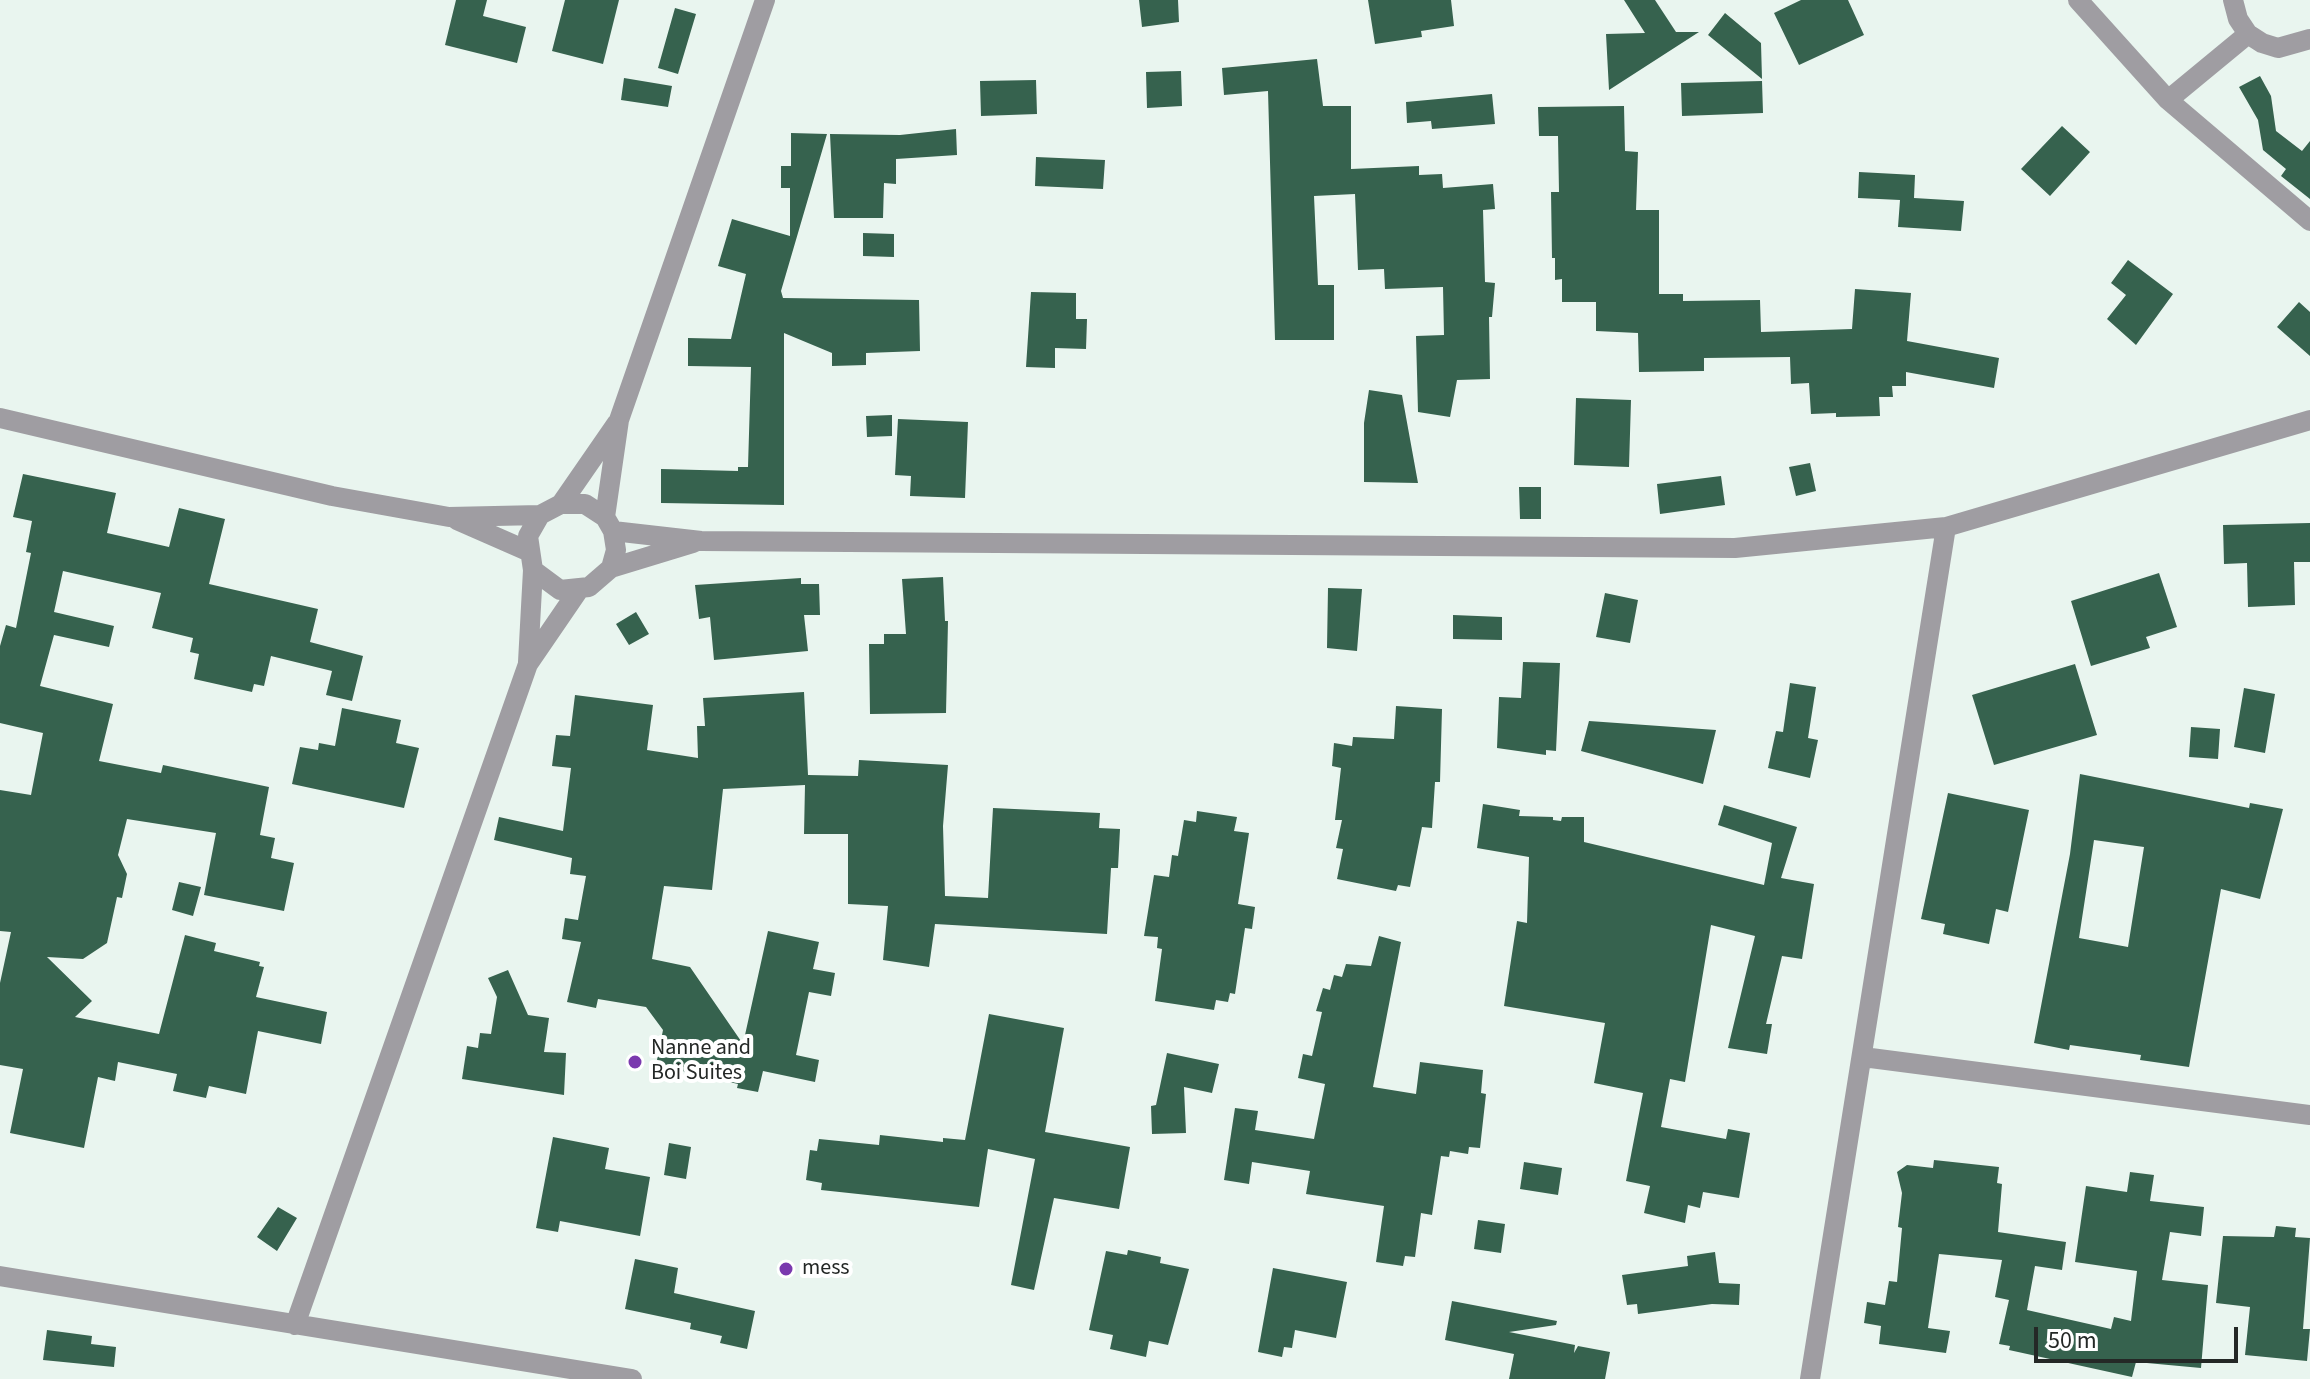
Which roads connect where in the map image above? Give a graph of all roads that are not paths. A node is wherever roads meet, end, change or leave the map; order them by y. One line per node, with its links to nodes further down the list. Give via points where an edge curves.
1 (765, 0): 9 (street)
2 (2078, 0): 6 (street)
3 (2233, 0): 4 (street)
4 (2248, 34): 5 (street, via 2278,48); 6 (street)
5 (2310, 39)
6 (2168, 100): 7 (street)
7 (2310, 221)
8 (0, 418): 13 (street, via 332,496)
9 (619, 420): 11 (street); 14 (street)
10 (2310, 420): 15 (street)
11 (561, 504): 12 (street); 14 (street, via 585,504)
12 (540, 515): 13 (street); 17 (street, via 528,536)
13 (449, 517): 17 (street)
14 (609, 524): 16 (street); 18 (street, via 616,550)
15 (1946, 527): 16 (street, via 1735,548); 21 (street)
16 (701, 541): 18 (street)
17 (532, 561): 19 (street, via 560,590); 20 (street)
18 (611, 568): 19 (street, via 589,587)
19 (580, 588): 20 (street)
20 (528, 664): 24 (street)
21 (1863, 1057): 22 (street); 26 (street)
22 (2310, 1115)
23 (0, 1276): 24 (street)
24 (295, 1325): 25 (street)
25 (632, 1379)
26 (1810, 1379)

